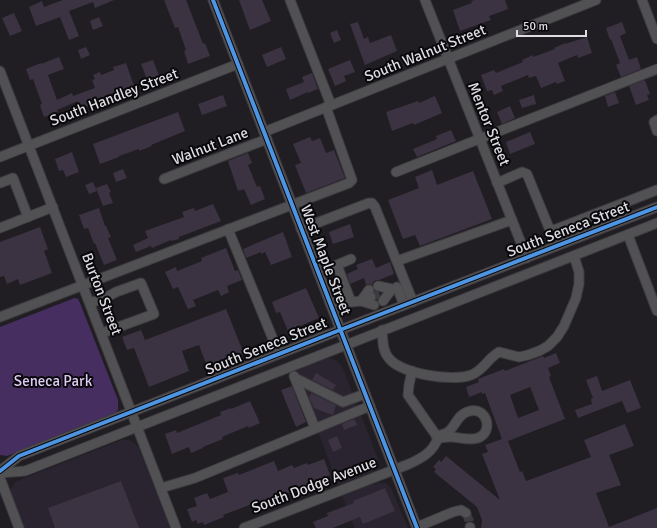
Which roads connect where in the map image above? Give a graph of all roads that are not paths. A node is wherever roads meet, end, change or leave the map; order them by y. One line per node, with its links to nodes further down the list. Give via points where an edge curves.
1 (213, 0): 8 (street, West Maple Street)
2 (290, 0): 12 (street)
3 (425, 0): 7 (street, Mentor Street)
4 (596, 0): 7 (street, South Walnut Street)
5 (642, 0): 6 (street)
6 (657, 39)
7 (448, 59): 12 (street, South Walnut Street); 16 (street, Mentor Street)
8 (238, 64): 15 (street, West Maple Street); 17 (street, South Handley Street)
9 (657, 69): 16 (street)
10 (0, 71): 11 (street, Burton Street)
11 (4, 94): 17 (street, Burton Street)
12 (329, 106): 15 (street, South Walnut Street); 25 (street, via 352,180)
13 (657, 120): 14 (street, via 654,122)
14 (657, 131)
15 (265, 135): 20 (street, Walnut Lane); 25 (street, West Maple Street)
16 (480, 139): 19 (street); 22 (street, Mentor Street)
17 (29, 145): 18 (street, South Handley Street); 26 (street, Burton Street)
18 (0, 157)
19 (396, 172)
20 (164, 179)
21 (0, 183): 29 (street, via 13,178)
22 (497, 183): 30 (street, Mentor Street); 31 (street, via 522,172 527,174 549,228 554,230)
23 (657, 190): 24 (street)
24 (627, 201): 28 (street); 31 (street)
25 (292, 205): 34 (street); 35 (street, West Maple Street)
26 (52, 207): 29 (street); 44 (street, Burton Street)
27 (657, 207): 28 (street, South Seneca Street)
28 (634, 216): 37 (street, South Seneca Street)
29 (28, 217): 33 (street)
30 (512, 220): 39 (street, Mentor Street); 41 (street)
31 (573, 222): 37 (street)
32 (657, 223): 36 (street, South Seneca Street)
33 (0, 228)
34 (228, 229): 44 (street); 58 (street)
35 (301, 229): 41 (street, via 372,203); 43 (street, West Maple Street)
36 (628, 235): 38 (street, South Seneca Street); 52 (street)
37 (579, 237): 39 (street, South Seneca Street)
38 (574, 256): 55 (street, South Seneca Street); 60 (street, via 579,272 576,298 564,326 548,346 519,357 499,352 479,371 456,378 441,378)
39 (526, 258): 48 (street, South Seneca Street)
40 (351, 259): 42 (street)
41 (397, 261): 45 (street)
42 (337, 265): 43 (street); 47 (street)
43 (318, 272): 50 (street, West Maple Street)
44 (83, 285): 49 (street, Burton Street); 53 (street)
45 (398, 287): 45 (street, via 381,294); 48 (street); 51 (street)
46 (371, 297): 47 (street)
47 (351, 302): 50 (street, via 346,300)
48 (413, 302): 51 (street, South Seneca Street)
49 (90, 303): 56 (street, Burton Street); 56 (street, via 141,282 154,314)
50 (330, 303): 54 (street, West Maple Street)
51 (404, 305): 54 (street, South Seneca Street)
52 (657, 311)
53 (0, 317)
54 (340, 330): 57 (street, West Maple Street); 58 (street, South Seneca Street)
55 (382, 330): 57 (street, South Seneca Street); 60 (street, via 387,357 394,364)
56 (102, 333): 65 (street, Burton Street)
57 (346, 345): 59 (street, South Seneca Street); 62 (street, West Maple Street)
58 (279, 354): 65 (street, South Seneca Street)
59 (291, 367): 61 (street); 67 (street, South Seneca Street)
60 (412, 371): 69 (street, via 408,395)
61 (295, 378): 63 (street); 68 (street)
62 (365, 394): 63 (street); 64 (street, West Maple Street)
63 (343, 402): 66 (street)
64 (370, 406): 66 (street); 70 (street, West Maple Street)
65 (132, 412): 67 (street, Burton Street); 71 (street, South Seneca Street, via 19,456)
66 (337, 419): 68 (street)
67 (138, 427): 71 (street, South Seneca Street, via 25,471); 73 (street, Burton Street)
68 (315, 428): 73 (street, via 195,478)
69 (437, 437): 69 (street, via 469,440 478,438 484,435 487,423 484,415 471,410 464,413 447,433); 70 (street, South Dodge Avenue, via 435,446 419,459)
70 (394, 469): 75 (street, West Maple Street); 78 (street, South Dodge Avenue)
71 (0, 472)
72 (0, 478): 76 (street)
73 (161, 488): 77 (street, Burton Street)
74 (466, 513): 75 (street, via 461,510 453,512)
75 (417, 527)
76 (19, 528)
77 (176, 528)
78 (244, 528)

